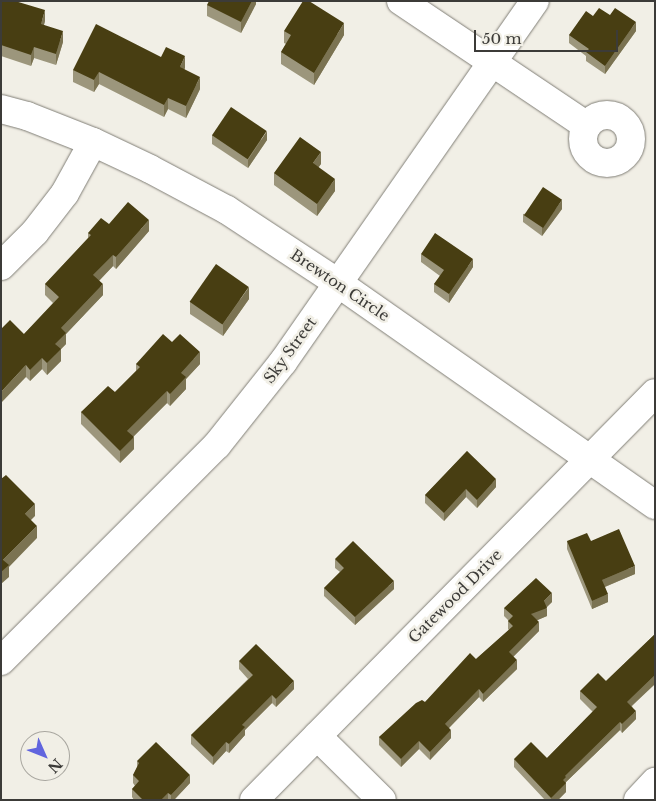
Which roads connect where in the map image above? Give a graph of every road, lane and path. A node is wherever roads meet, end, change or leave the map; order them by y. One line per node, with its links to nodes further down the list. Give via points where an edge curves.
1 (400, 1): 3 (street)
2 (535, 1): 3 (street, Sky Street)
3 (492, 63): 5 (street); 8 (street, Sky Street)
4 (1, 109): 6 (street, Brewton Circle)
5 (587, 126)
6 (92, 142): 7 (street, via 65,193 35,232); 8 (street, Brewton Circle, via 227,210)
7 (1, 266)
8 (338, 283): 10 (street, Brewton Circle); 12 (street, Sky Street, via 283,362 217,445)
9 (655, 393): 10 (street, Gatewood Drive)
10 (589, 459): 11 (street, Brewton Circle); 13 (street, Gatewood Drive)
11 (655, 505)
12 (1, 661)
13 (317, 736): 15 (street, Gatewood Drive); 16 (street)
14 (655, 782): 17 (street)
15 (254, 800)
16 (382, 800)
17 (638, 800)

